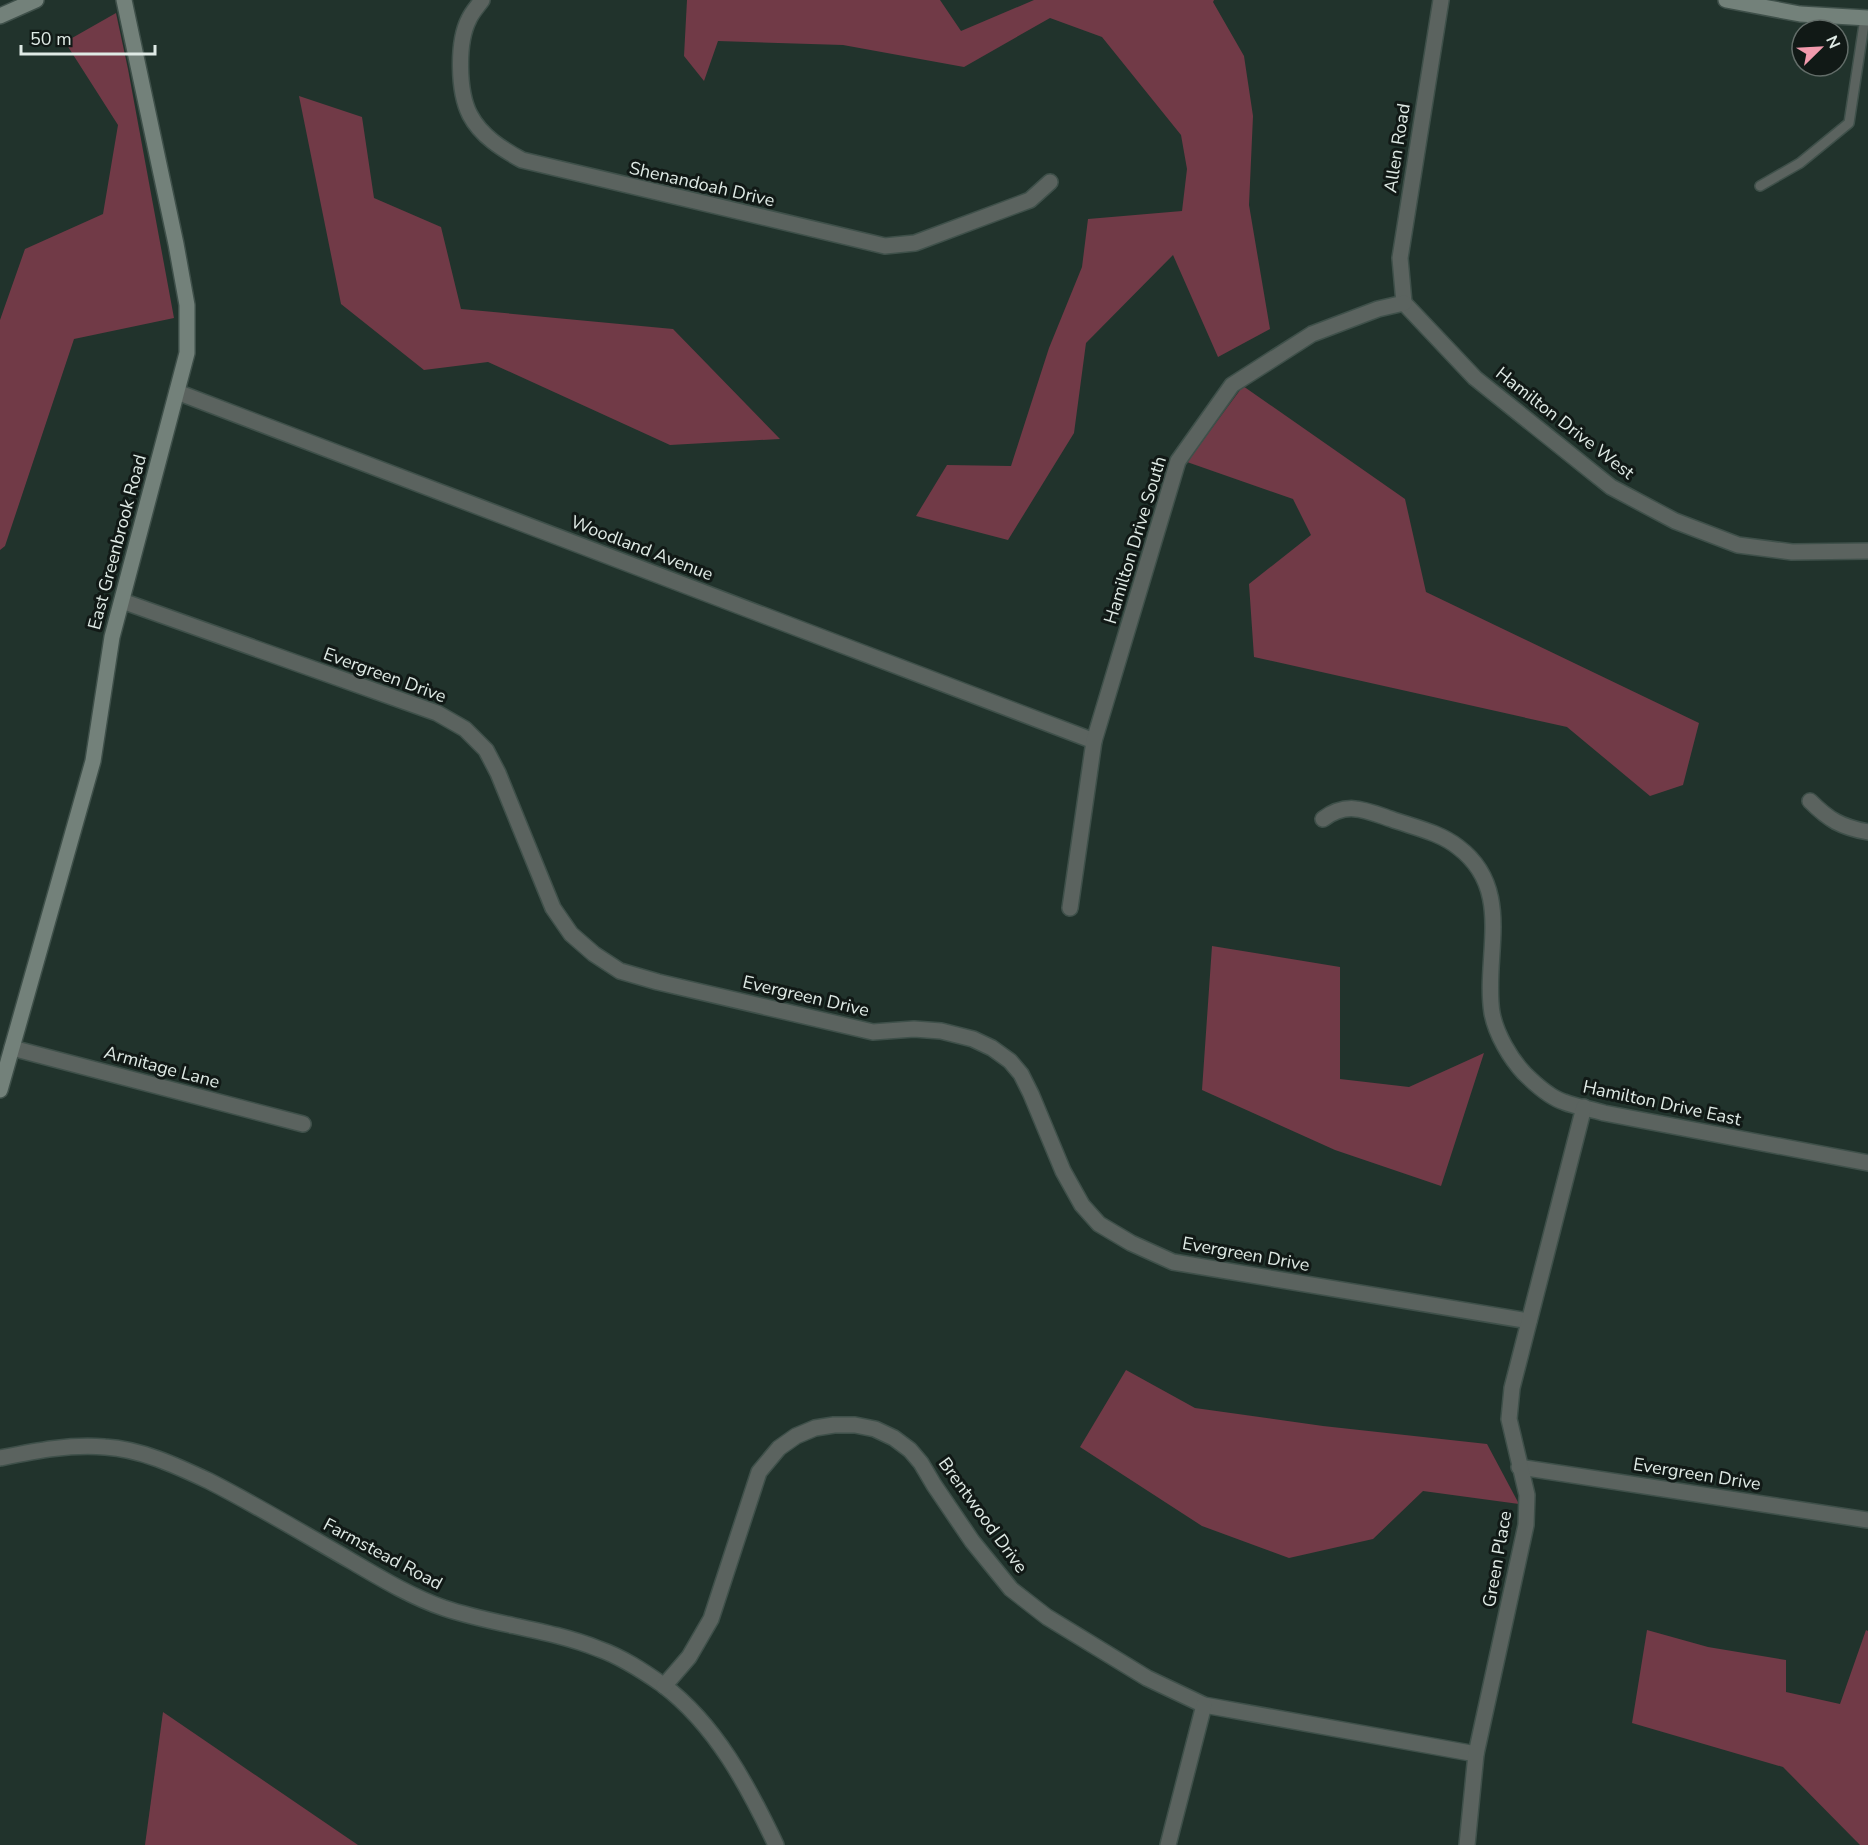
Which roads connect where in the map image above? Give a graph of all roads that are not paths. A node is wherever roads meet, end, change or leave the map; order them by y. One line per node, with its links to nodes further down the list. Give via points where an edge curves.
1 (36, 0): 6 (street)
2 (124, 0): 11 (street, East Greenbrook Road, via 187,304 187,352)
3 (482, 0): 8 (street, Shenandoah Drive, via 468,20 463,37 460,64 466,102 470,115 484,133 501,149 522,160 885,246 915,243 1030,201)
4 (1441, 0): 10 (street, Allen Road, via 1400,258)
5 (1726, 0): 7 (street, via 1800,14)
6 (0, 16)
7 (1866, 18): 9 (lane, via 1849,123 1800,163)
8 (1050, 182)
9 (1761, 186)
10 (1404, 303): 12 (street, Hamilton Drive West, via 1475,378 1611,487 1675,521 1738,545 1792,552); 14 (street, Hamilton Drive South, via 1312,334 1232,385 1178,461)
11 (177, 392): 13 (street, East Greenbrook Road); 14 (street, Woodland Avenue)
12 (1868, 551)
13 (122, 601): 19 (street, East Greenbrook Road, via 112,637 93,761); 24 (street, Evergreen Drive, via 437,713 465,729 486,750 498,773 553,908 571,934 620,971 873,1032 942,1031 992,1048 1021,1074 1082,1205 1099,1224 1131,1244 1173,1262)
14 (1094, 741): 18 (street, Hamilton Drive South)
15 (1810, 801): 17 (street, via 1828,819)
16 (1323, 819): 21 (street, Hamilton Drive East, via 1336,809 1361,809 1437,835 1458,847 1478,868 1491,897 1495,933 1492,1014 1502,1041 1516,1065 1535,1084 1562,1102)
17 (1868, 832)
18 (1070, 908)
19 (12, 1048): 20 (street, East Greenbrook Road); 22 (street, Armitage Lane)
20 (0, 1090)
21 (1584, 1107): 23 (street, Hamilton Drive East); 24 (street, Green Place)
22 (303, 1124)
23 (1868, 1163)
24 (1529, 1321): 26 (street, Green Place, via 1512,1388 1509,1419)
25 (0, 1458): 28 (street, Farmstead Road, via 58,1446 106,1447 147,1455 235,1494 392,1584 443,1608 601,1649)
26 (1519, 1467): 27 (street, Evergreen Drive); 30 (street, Green Place, via 1527,1495 1526,1525)
27 (1868, 1520)
28 (664, 1686): 29 (street, Brentwood Drive, via 689,1657 711,1619 759,1472 779,1448 796,1436 824,1426 855,1425 875,1429 910,1450 1011,1589 1089,1645); 31 (street, Farmstead Road, via 687,1705 728,1756)
29 (1204, 1705): 30 (street, Brentwood Drive); 32 (street)
30 (1476, 1755): 33 (street, Green Place)
31 (776, 1845)
32 (1168, 1845)
33 (1467, 1845)

